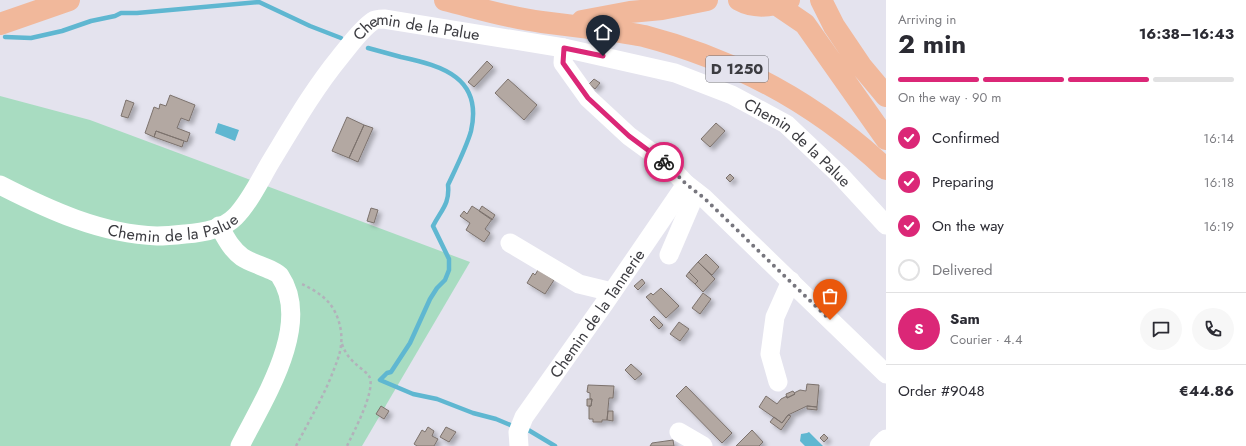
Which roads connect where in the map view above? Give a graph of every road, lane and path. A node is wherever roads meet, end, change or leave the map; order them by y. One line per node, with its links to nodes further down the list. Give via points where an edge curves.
1 (68, 0): 9 (main road)
2 (444, 0): 10 (main road, via 516,18)
3 (653, 0): 8 (main road)
4 (707, 0): 8 (main road)
5 (739, 0): 7 (main road, via 761,6)
6 (821, 0): 12 (main road, via 834,26 861,66)
7 (783, 2): 13 (main road, via 805,24)
8 (630, 12): 10 (main road)
9 (0, 24)
10 (563, 24): 14 (main road, D 1250, via 643,36 688,49 739,70 781,90 826,119)
11 (564, 48): 16 (street, via 563,63 588,98 629,136 666,163); 17 (street, Chemin de la Palue, via 675,73 732,95 786,124 840,175); 18 (street, Chemin de la Palue, via 384,19 374,20 345,52 308,101 240,210 229,222)
12 (886, 96)
13 (886, 139)
14 (886, 169)
15 (0, 185): 18 (street, Chemin de la Palue, via 34,202 103,228 164,236 201,233)
16 (691, 188): 20 (street); 22 (street); 23 (street, Chemin de la Tannerie)
17 (886, 225)
18 (219, 226): 21 (street, via 232,248 243,258)
19 (510, 243): 23 (street, via 579,284)
20 (669, 255)
21 (280, 275): 24 (path, via 299,282 329,302 340,324); 29 (street, via 289,294 288,338 277,373)
22 (791, 281): 25 (street); 26 (street, via 775,317 770,354)
23 (612, 292): 32 (street, Chemin de la Tannerie, via 524,417 518,432)
24 (342, 343): 30 (path, via 323,394); 31 (path, via 348,356 369,376 371,384 366,406)
25 (886, 374)
26 (778, 382)
27 (679, 432): 33 (street)
28 (886, 439): 34 (street)
29 (240, 446)
30 (296, 446)
31 (347, 446)
32 (519, 446)
33 (703, 446)
34 (879, 446)

